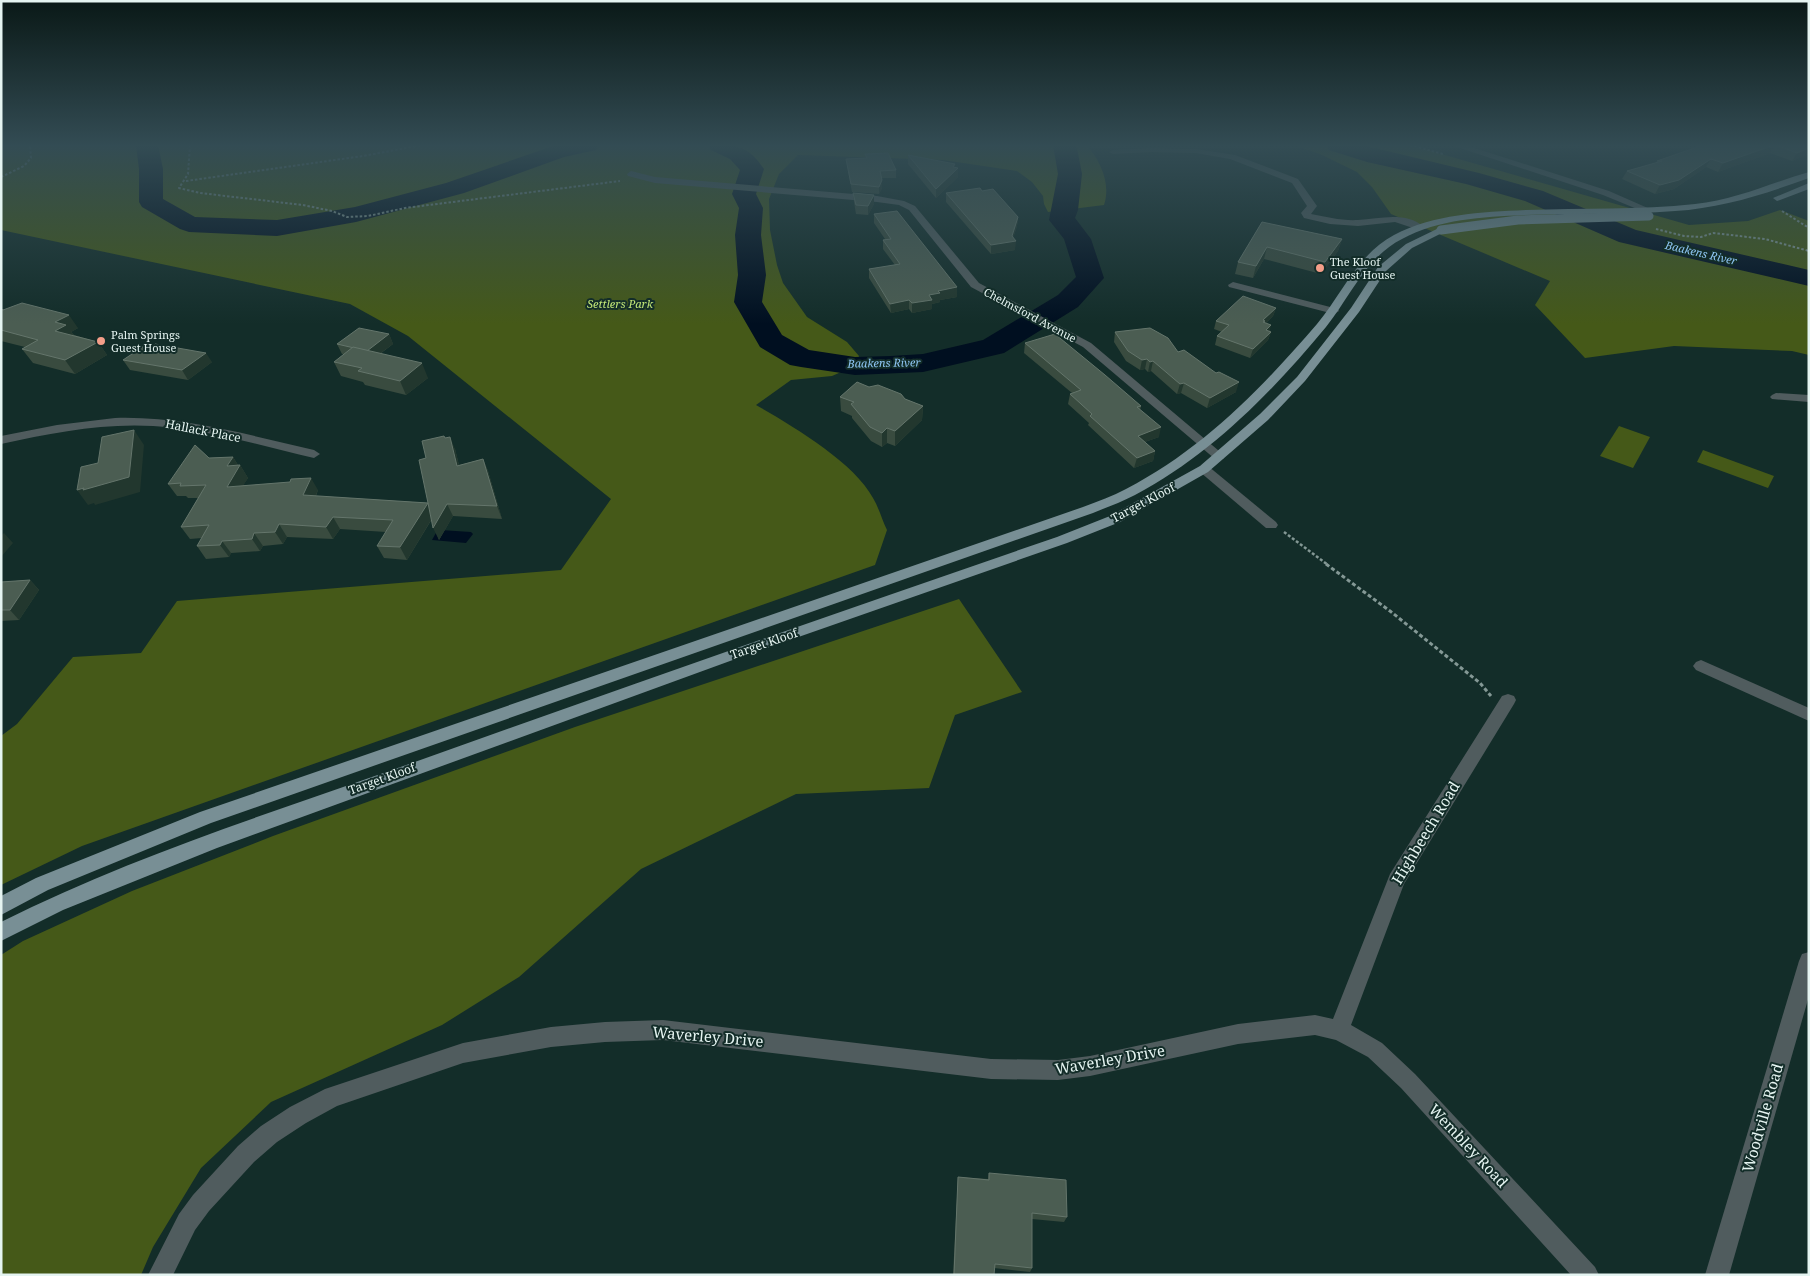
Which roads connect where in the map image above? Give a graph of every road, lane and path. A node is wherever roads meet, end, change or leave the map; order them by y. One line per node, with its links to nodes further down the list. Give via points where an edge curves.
1 (299, 205): 2 (path, via 347,217)
2 (432, 205)
3 (906, 205): 19 (street, Chelmsford Avenue, via 975,285 1060,329 1100,355)
4 (1311, 205): 10 (street, via 1307,216 1330,221 1358,224 1396,219)
5 (1631, 205): 9 (street)
6 (1715, 205): 9 (main road)
7 (1773, 205): 12 (path)
8 (1750, 206): 9 (main road, via 1707,214)
9 (1645, 211): 10 (main road, bridge)
10 (1431, 227): 15 (main road, Target Kloof, via 1394,239 1368,260); 21 (main road, Target Kloof, via 1382,269 1355,310 1301,379)
11 (1653, 228): 13 (path, via 1684,236 1713,233 1764,239)
12 (1809, 228)
13 (1809, 251)
14 (1233, 285): 15 (street)
15 (1334, 310): 19 (main road, Target Kloof, via 1285,368)
16 (1776, 397): 17 (street)
17 (1809, 399)
18 (1, 440): 20 (street, Hallack Place, via 107,423 153,422 186,426)
19 (1204, 444): 21 (street, Chelmsford Avenue); 24 (main road, Target Kloof, via 1130,492)
20 (314, 454)
21 (1219, 456): 22 (main road, Target Kloof)
22 (1204, 469): 23 (street); 25 (main road, Target Kloof, via 1115,519)
23 (1271, 525): 27 (path, via 1390,611)
24 (958, 555): 25 (main road); 29 (main road, Target Kloof, via 206,817 42,884)
25 (974, 572): 30 (main road, Target Kloof, via 697,667 220,839 56,904)
26 (1701, 666): 28 (street)
27 (1505, 705): 32 (street, Highbeech Road, via 1396,880)
28 (1809, 715)
29 (1, 906)
30 (1, 932)
31 (1809, 961): 35 (street, Woodville Road)
32 (1339, 1030): 33 (street, Waverley Drive, via 1315,1025 1291,1026 1090,1066 1031,1071 663,1030 551,1037 463,1053 333,1097 269,1134 201,1203 187,1222); 34 (street, Wembley Road, via 1375,1050 1408,1081)
33 (160, 1275)
34 (1587, 1275)
35 (1716, 1275)

